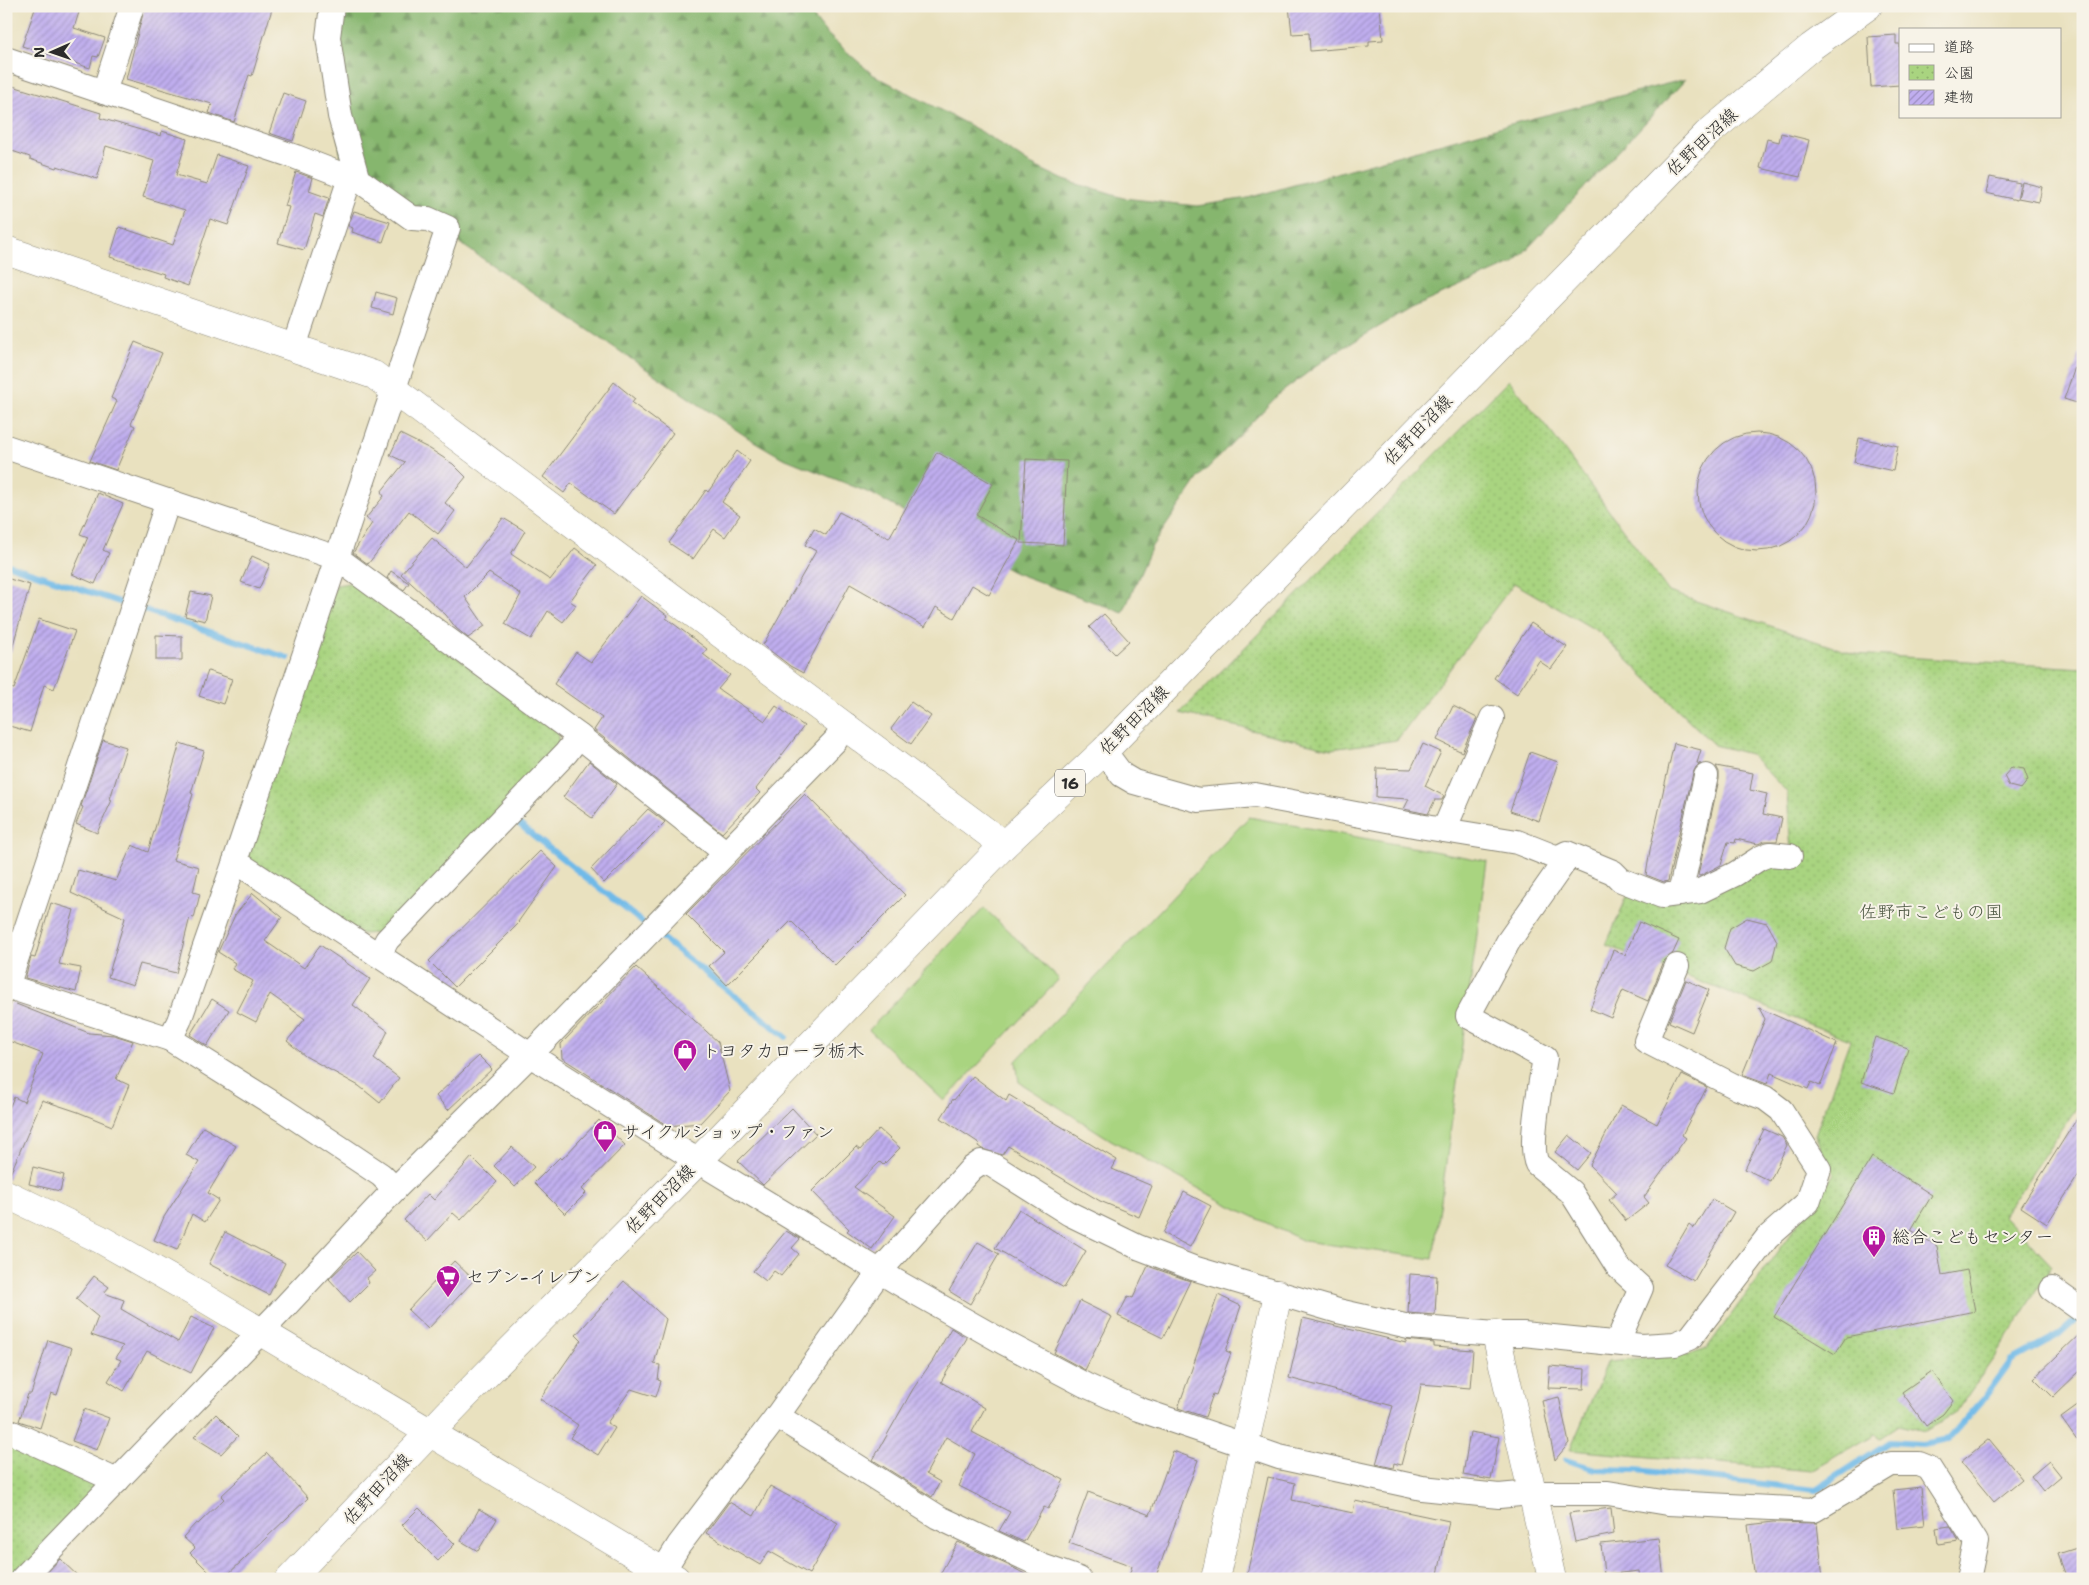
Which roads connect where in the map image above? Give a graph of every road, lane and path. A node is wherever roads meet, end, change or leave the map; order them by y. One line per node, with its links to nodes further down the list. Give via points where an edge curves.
1 (132, 6): 5 (street)
2 (332, 6): 6 (street, via 328,37)
3 (1868, 6): 16 (street, 佐野田沼線 / 16, via 1811,47 1707,134)
4 (6, 59): 5 (street)
5 (104, 92): 6 (street)
6 (354, 180): 8 (street); 9 (street, via 412,218 428,219 448,228)
7 (6, 250): 8 (street)
8 (294, 347): 9 (street, via 374,374)
9 (394, 388): 12 (street); 14 (street)
10 (6, 447): 11 (street)
11 (168, 501): 12 (street); 27 (street)
12 (337, 558): 15 (street); 23 (street)
13 (1492, 718): 18 (street)
14 (846, 725): 19 (street); 20 (street, via 835,741)
15 (579, 736): 20 (street); 25 (street, via 387,940)
16 (1104, 751): 18 (street, via 1122,775 1134,782 1198,800 1255,795); 19 (street, 佐野田沼線 / 16)
17 (1706, 776): 24 (street)
18 (1444, 830): 22 (street, via 1518,842)
19 (1004, 845): 30 (street, 佐野田沼線 / 16)
20 (726, 853): 29 (street)
21 (1790, 856): 24 (street, via 1770,854 1700,891)
22 (1557, 858): 24 (street, via 1567,853 1662,896); 39 (street, via 1565,862 1508,942 1468,1016 1545,1058 1534,1158 1571,1192 1618,1267 1641,1288)
23 (235, 862): 25 (street); 28 (street)
24 (1680, 894)
25 (379, 955): 29 (street)
26 (1677, 966): 39 (street, via 1646,1041 1738,1088 1765,1098 1781,1110 1819,1170 1808,1202 1767,1238 1690,1338 1661,1346)
27 (7, 987): 28 (street)
28 (170, 1039): 31 (street, via 373,1170)
29 (530, 1055): 30 (street); 31 (street)
30 (698, 1161): 33 (street); 42 (street, 佐野田沼線 / 16)
31 (395, 1190): 37 (street)
32 (6, 1194): 37 (street, via 100,1239)
33 (880, 1271): 35 (street, via 980,1162 992,1165 1070,1214 1138,1247); 40 (street); 43 (street, via 1084,1385 1138,1409)
34 (2052, 1289): 36 (street)
35 (1278, 1294): 38 (street, via 1409,1327); 43 (street)
36 (2083, 1311)
37 (261, 1332): 42 (street); 44 (street)
38 (1496, 1334): 39 (street); 45 (street)
39 (1617, 1344)
40 (777, 1416): 46 (street, via 679,1546); 49 (street, via 938,1517 1042,1566)
41 (6, 1430): 44 (street)
42 (430, 1433): 46 (street); 48 (street, 佐野田沼線 / 16)
43 (1244, 1445): 45 (street, via 1279,1457 1422,1488 1499,1496); 50 (street)
44 (117, 1481): 47 (street)
45 (1531, 1493): 51 (street); 52 (street, via 1608,1493 1668,1503 1814,1510 1891,1464 1919,1464 1929,1468 1976,1542)
46 (666, 1576)
47 (22, 1579)
48 (290, 1579)
49 (1078, 1579)
50 (1215, 1579)
51 (1552, 1579)
52 (1968, 1579)

